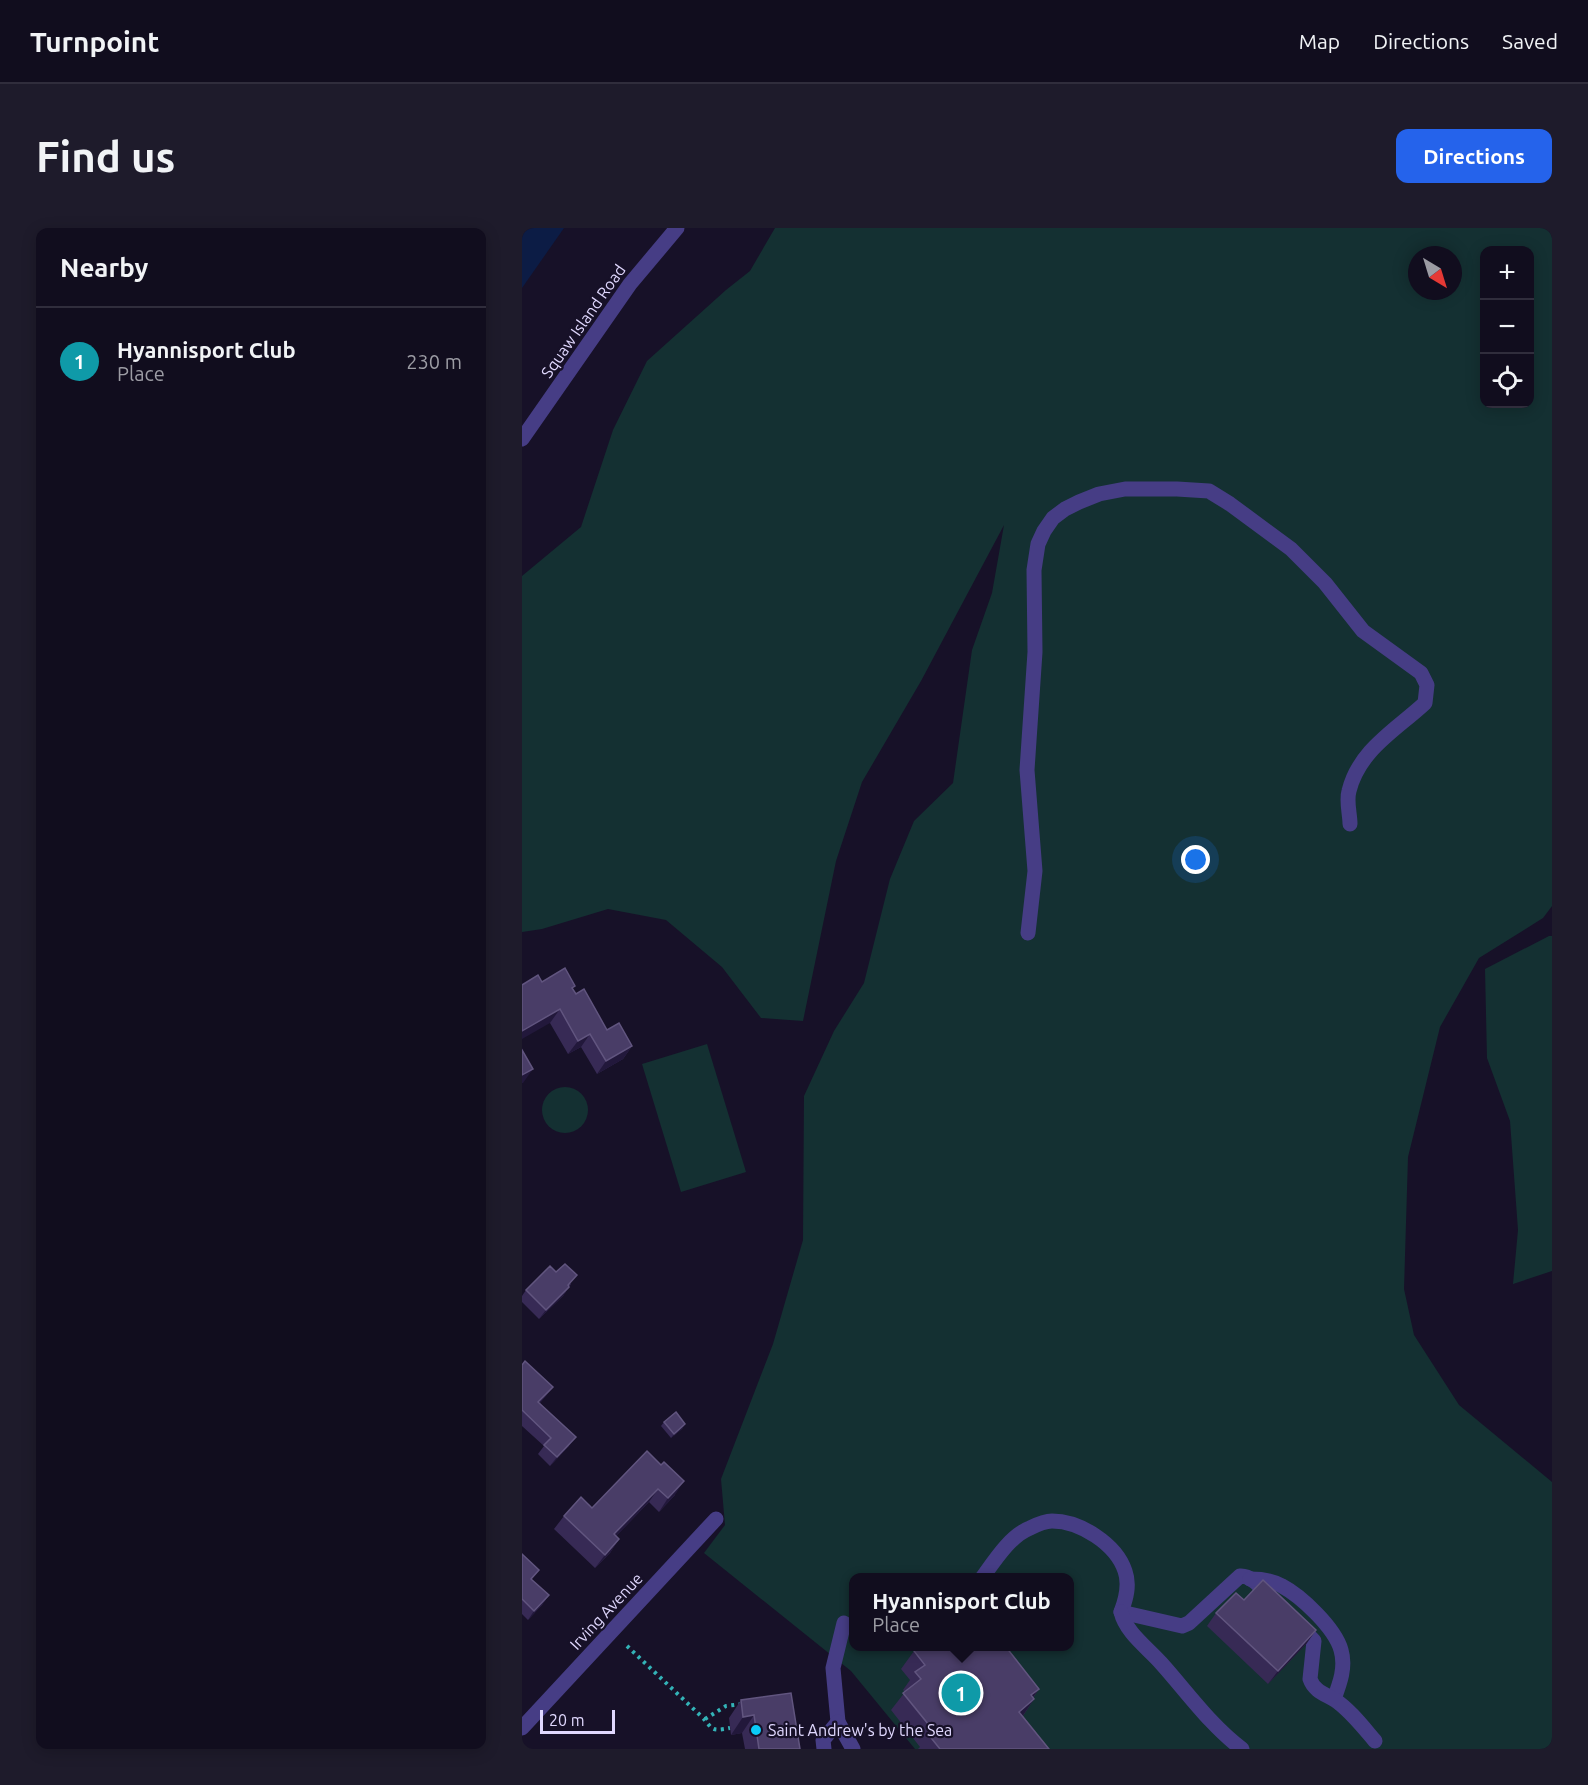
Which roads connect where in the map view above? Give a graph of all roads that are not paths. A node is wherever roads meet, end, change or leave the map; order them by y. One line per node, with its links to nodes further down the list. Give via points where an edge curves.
1 (677, 228): 2 (street, Squaw Island Road, via 630,284)
2 (522, 439)
3 (1350, 824): 4 (street, via 1348,793 1357,768 1375,745 1425,703 1427,685 1421,673 1363,631 1325,583 1291,549 1209,491 1125,489 1099,494 1053,518 1035,556 1035,652 1027,770 1035,871)
4 (1028, 933)
5 (716, 1519): 12 (street, Irving Avenue)
6 (986, 1573): 8 (street, via 1008,1545 1028,1528 1050,1521 1068,1522 1089,1531 1119,1558 1128,1585)
7 (1250, 1579): 8 (street, via 1246,1575 1235,1578 1182,1626); 10 (street, via 1314,1641 1310,1679 1319,1691); 10 (street, via 1283,1586 1327,1624 1341,1650 1343,1670)
8 (1121, 1612): 16 (street, via 1132,1632 1180,1687)
9 (844, 1623): 11 (street, via 833,1668)
10 (1334, 1699): 13 (street)
11 (838, 1722): 14 (street, via 823,1740); 15 (street)
12 (522, 1728)
13 (1375, 1741)
14 (824, 1749)
15 (854, 1749)
16 (1242, 1749)

